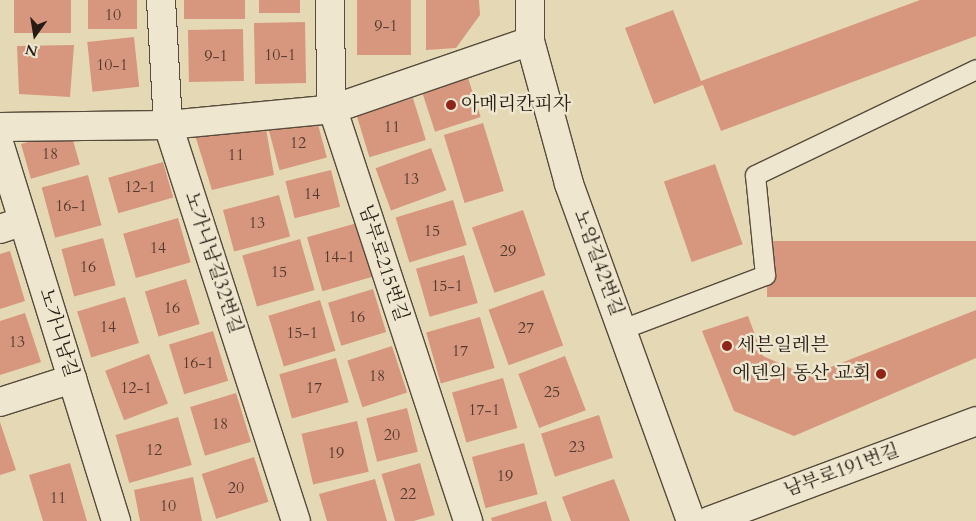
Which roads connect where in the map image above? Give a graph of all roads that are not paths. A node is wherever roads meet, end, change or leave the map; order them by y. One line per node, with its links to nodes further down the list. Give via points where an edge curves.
1 (161, 0): 7 (street, 노가니남길32번길)
2 (330, 0): 6 (street, 남부로215번길)
3 (530, 0): 4 (street, 노암길42번길)
4 (530, 41): 6 (street); 11 (street, 노암길42번길, via 570,184)
5 (976, 69): 11 (lane, via 755,175 765,275)
6 (333, 109): 7 (street); 17 (street, 남부로215번길)
7 (168, 125): 8 (street); 16 (street, 노가니남길32번길)
8 (0, 127)
9 (0, 146): 10 (street, 노가니남길)
10 (12, 225): 12 (street, 노가니남길)
11 (622, 329): 18 (street, 노암길42번길)
12 (72, 380): 13 (street); 15 (street, 노가니남길)
13 (0, 402)
14 (976, 421): 19 (street, 남부로191번길)
15 (116, 521)
16 (296, 521)
17 (468, 521)
18 (692, 521)
19 (709, 521)

